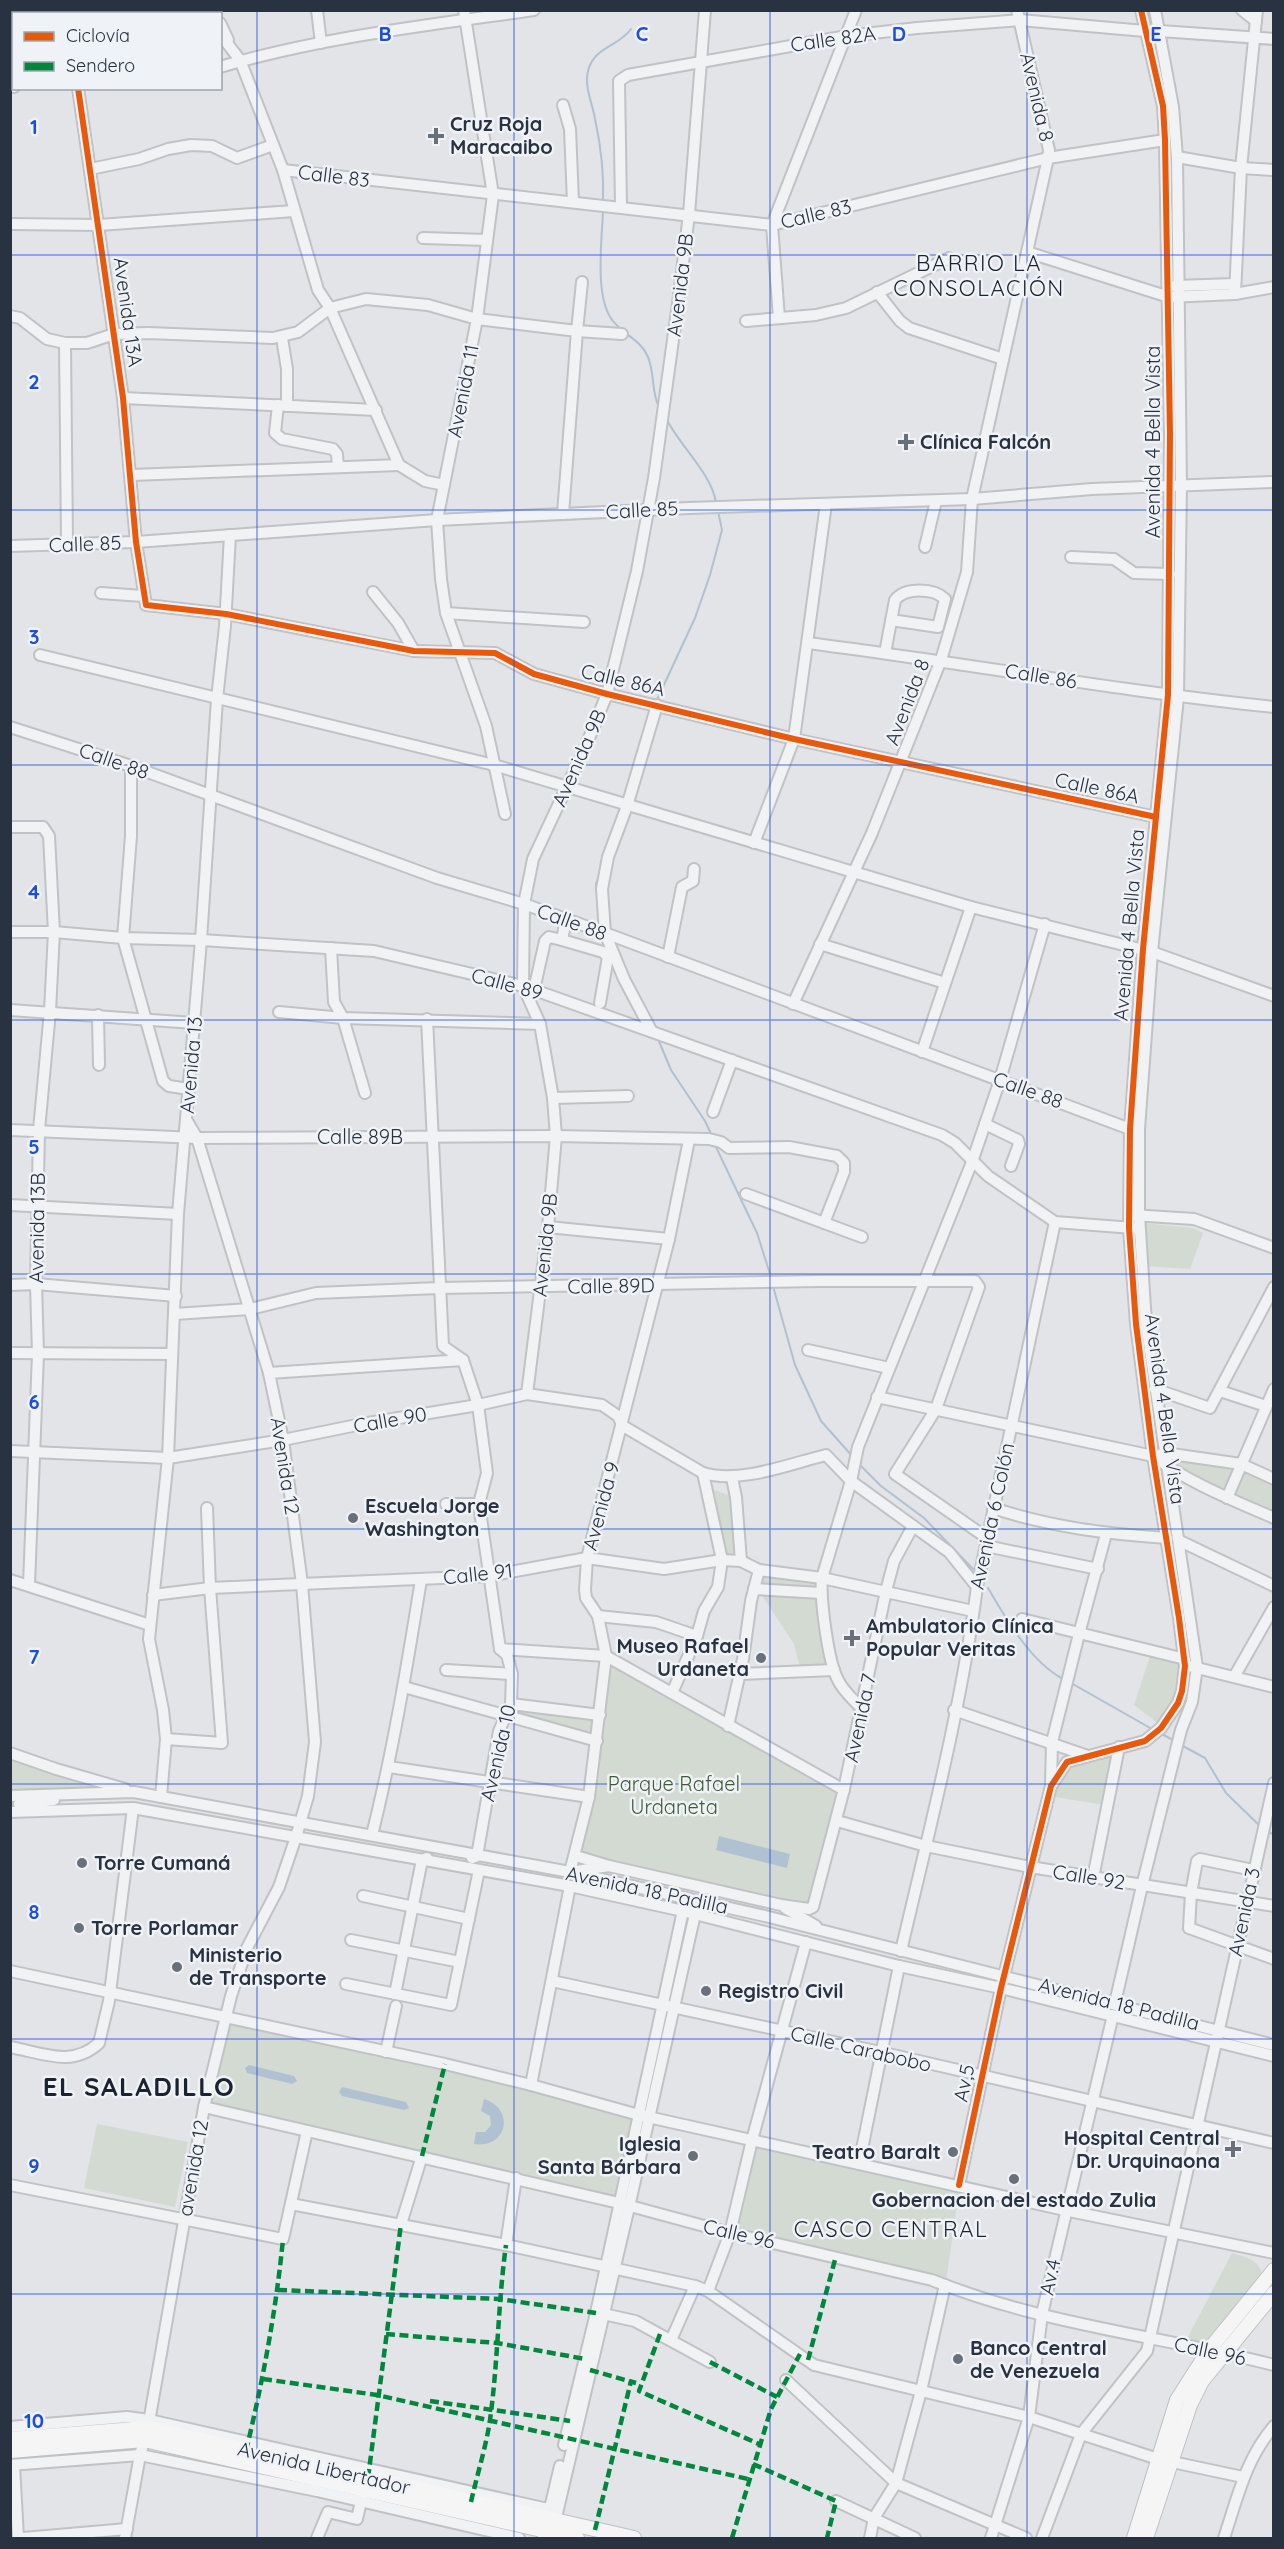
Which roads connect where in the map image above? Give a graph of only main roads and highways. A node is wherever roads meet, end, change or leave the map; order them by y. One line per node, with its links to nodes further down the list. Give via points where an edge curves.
1 (1274, 2270): 6 (main road, via 1209,2350 1177,2400)
2 (1274, 2293): 6 (main road, via 1198,2389)
3 (147, 2430): 4 (main road, Avenida Libertador); 5 (main road, Avenida Libertador); 7 (main road, Avenida Libertador); 7 (main road, Avenida Libertador, via 362,2495)
4 (10, 2439)
5 (12, 2461)
6 (1164, 2461): 10 (main road); 11 (main road)
7 (550, 2525): 8 (main road, Avenida Libertador); 9 (main road, Avenida Libertador)
8 (577, 2538)
9 (634, 2538)
10 (1134, 2538)
11 (1146, 2538)

